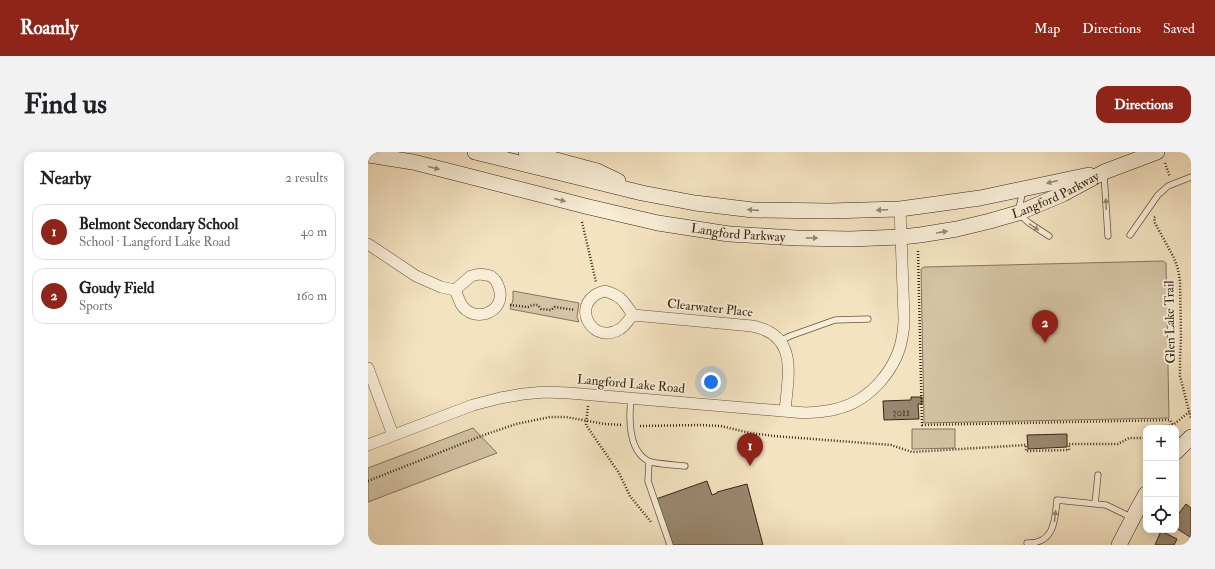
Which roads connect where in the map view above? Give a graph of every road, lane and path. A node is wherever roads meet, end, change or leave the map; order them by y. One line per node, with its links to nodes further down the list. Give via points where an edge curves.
1 (475, 152): 9 (main road, Langford Parkway)
2 (526, 152): 9 (main road, via 597,171)
3 (368, 155): 17 (main road, Langford Parkway, one-way to 17, via 413,162 644,220 729,234 850,239)
4 (1160, 155): 5 (main road, Langford Parkway); 7 (path)
5 (1104, 172): 8 (main road, Langford Parkway, one-way to 8); 11 (main road, Langford Parkway, via 1063,194); 16 (lane, one-way to 5)
6 (1191, 177): 7 (lane)
7 (1173, 184): 14 (lane, via 1158,195)
8 (1023, 189): 10 (main road, Langford Parkway); 11 (lane)
9 (642, 193): 10 (main road, Langford Parkway, one-way to 9, via 753,210)
10 (900, 209): 17 (street, Langford Lake Road)
11 (1018, 213): 15 (lane, one-way to 15); 17 (main road, Langford Parkway, one-way to 11, via 957,229)
12 (1157, 214): 31 (path, Glen Lake Trail, via 1154,223 1178,268 1182,338 1180,376)
13 (582, 222): 20 (path)
14 (1130, 235)
15 (1049, 236)
16 (1108, 236)
17 (901, 237): 30 (street, Langford Lake Road, via 903,332 896,358 889,370 868,393 838,409 806,413)
18 (368, 244): 21 (street, via 416,276 440,287)
19 (918, 251): 35 (path, via 922,425 1170,420)
20 (597, 287)
21 (455, 290)
22 (505, 305): 23 (path, via 528,307 532,304 538,305 541,309)
23 (566, 309)
24 (633, 315): 26 (street, Clearwater Place, via 752,326 768,330)
25 (868, 319): 26 (lane, via 835,320)
26 (780, 341): 30 (street, Clearwater Place, via 789,364)
27 (368, 368): 37 (street)
28 (631, 398): 30 (street, Langford Lake Road); 37 (street, Langford Lake Road, via 546,392 523,394 473,405); 42 (lane, via 630,430 637,450)
29 (588, 404): 33 (path)
30 (785, 410)
31 (1189, 412): 32 (path, Glen Lake Trail); 35 (path)
32 (1191, 418)
33 (586, 420): 34 (path); 45 (path, via 550,417 516,424); 49 (path, via 586,425 619,473 630,496)
34 (620, 425)
35 (1173, 425)
36 (639, 426): 39 (path, via 700,424 774,436 891,445 912,452 1026,446 1026,451 1069,450 1069,444 1118,444 1129,438)
37 (393, 435): 40 (street, Langford Lake Road)
38 (1191, 437): 41 (main road)
39 (1143, 438)
40 (368, 445)
41 (1179, 449)
42 (649, 462): 43 (lane); 51 (lane, via 648,481)
43 (685, 466)
44 (1098, 476): 47 (lane)
45 (368, 481)
46 (1144, 497): 48 (main road)
47 (1095, 504): 48 (lane, via 1106,505); 50 (lane, one-way to 47, via 1044,540 1049,533 1054,524 1057,500)
48 (1132, 518): 52 (main road)
49 (653, 527)
50 (1027, 543)
51 (670, 545)
52 (1119, 545)

